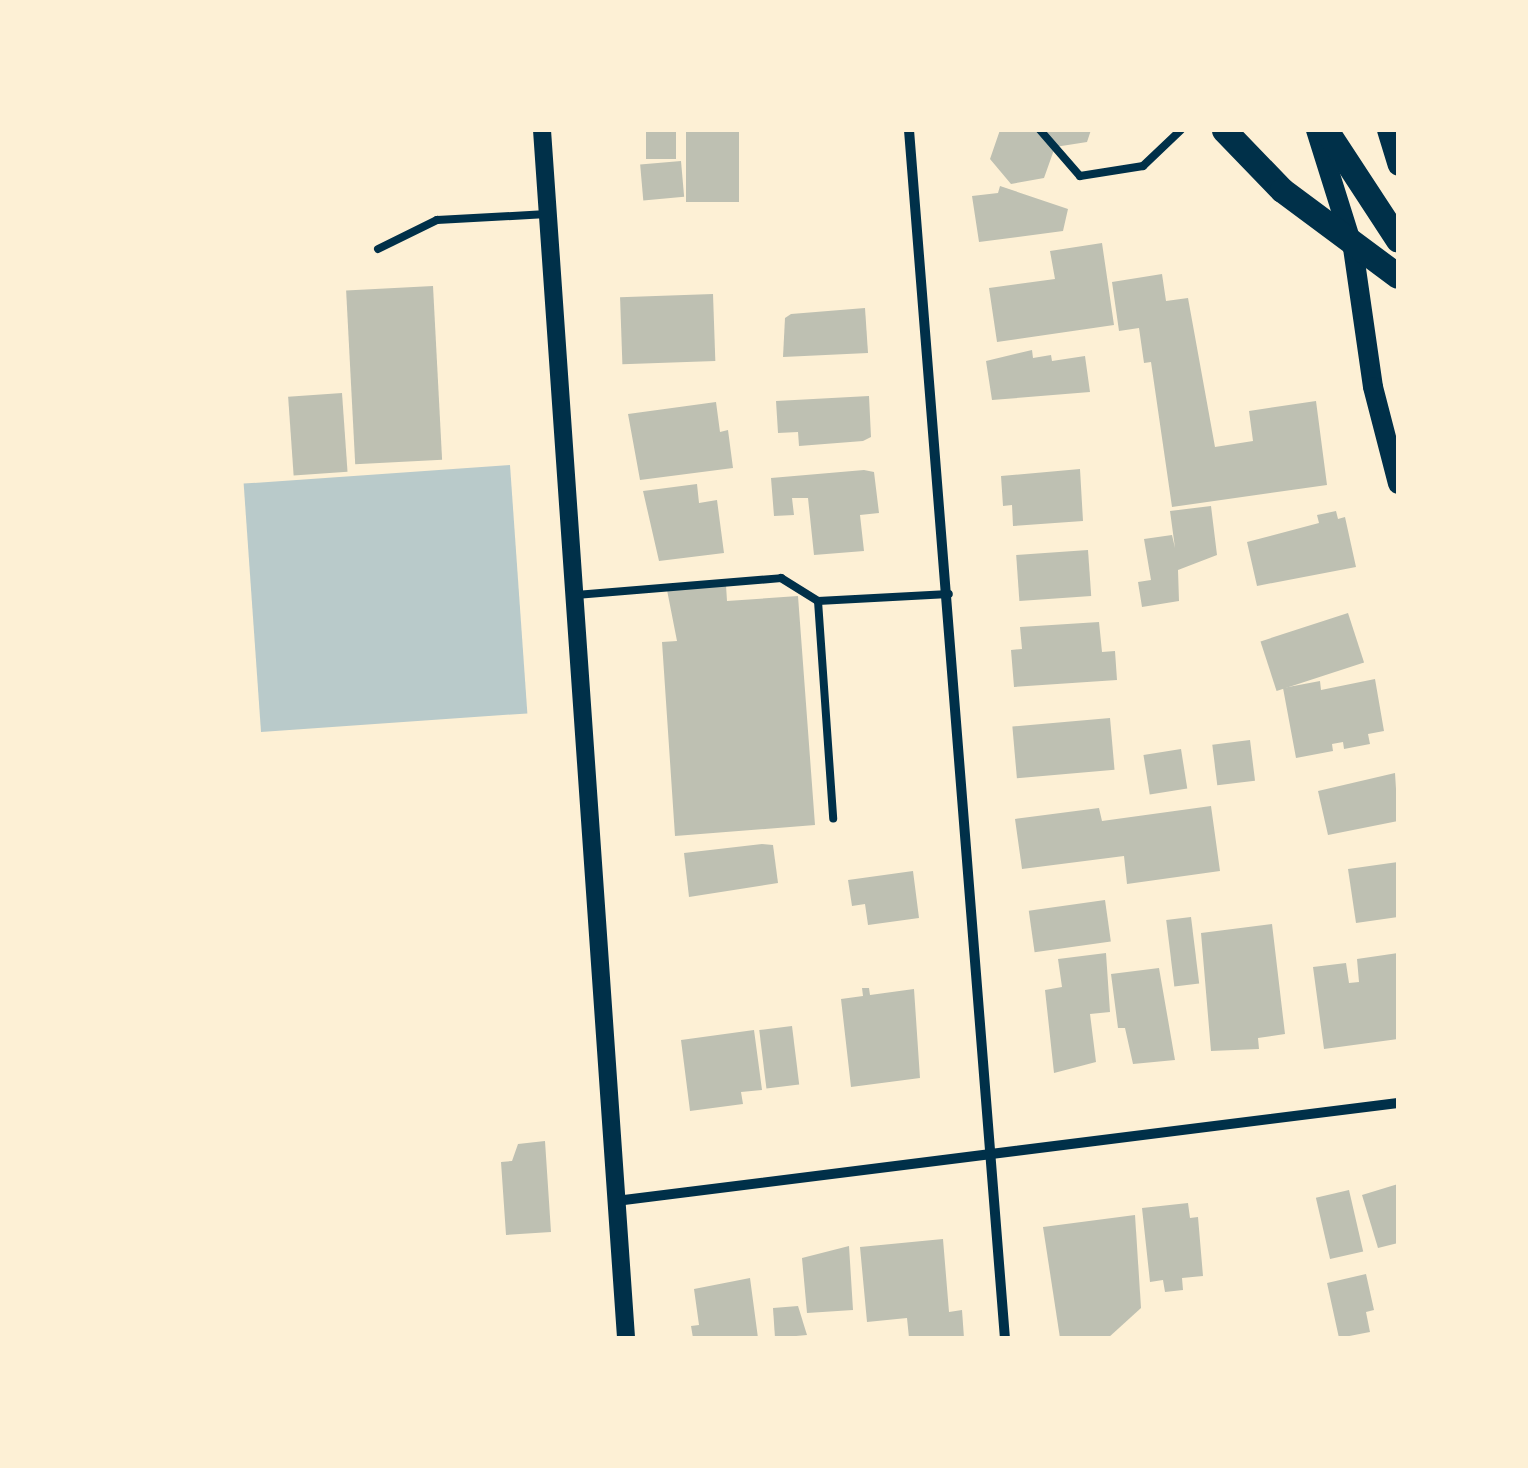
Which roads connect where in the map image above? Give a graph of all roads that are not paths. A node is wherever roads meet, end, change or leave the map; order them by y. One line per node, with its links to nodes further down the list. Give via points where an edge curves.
1 (542, 130): 10 (street)
2 (909, 130): 16 (street)
3 (1040, 130): 4 (lane, via 1080,176 1142,166)
4 (1182, 130)
5 (1224, 130): 12 (main road, via 1282,190)
6 (1316, 130): 12 (main road)
7 (1326, 130): 11 (main road)
8 (1388, 130): 9 (main road)
9 (1398, 166)
10 (552, 214): 13 (lane, via 438,220); 17 (street, via 554,361)
11 (1398, 240)
12 (1353, 248): 14 (main road); 15 (main road, via 1372,386)
13 (378, 249)
14 (1398, 276)
15 (1398, 484)
16 (949, 594): 18 (lane); 21 (street)
17 (571, 596): 18 (lane, via 781,578); 22 (street)
18 (818, 601): 19 (lane)
19 (832, 818)
20 (1398, 1103): 21 (street)
21 (994, 1156): 22 (street); 24 (street)
22 (616, 1201): 23 (street)
23 (626, 1338)
24 (1004, 1338)

